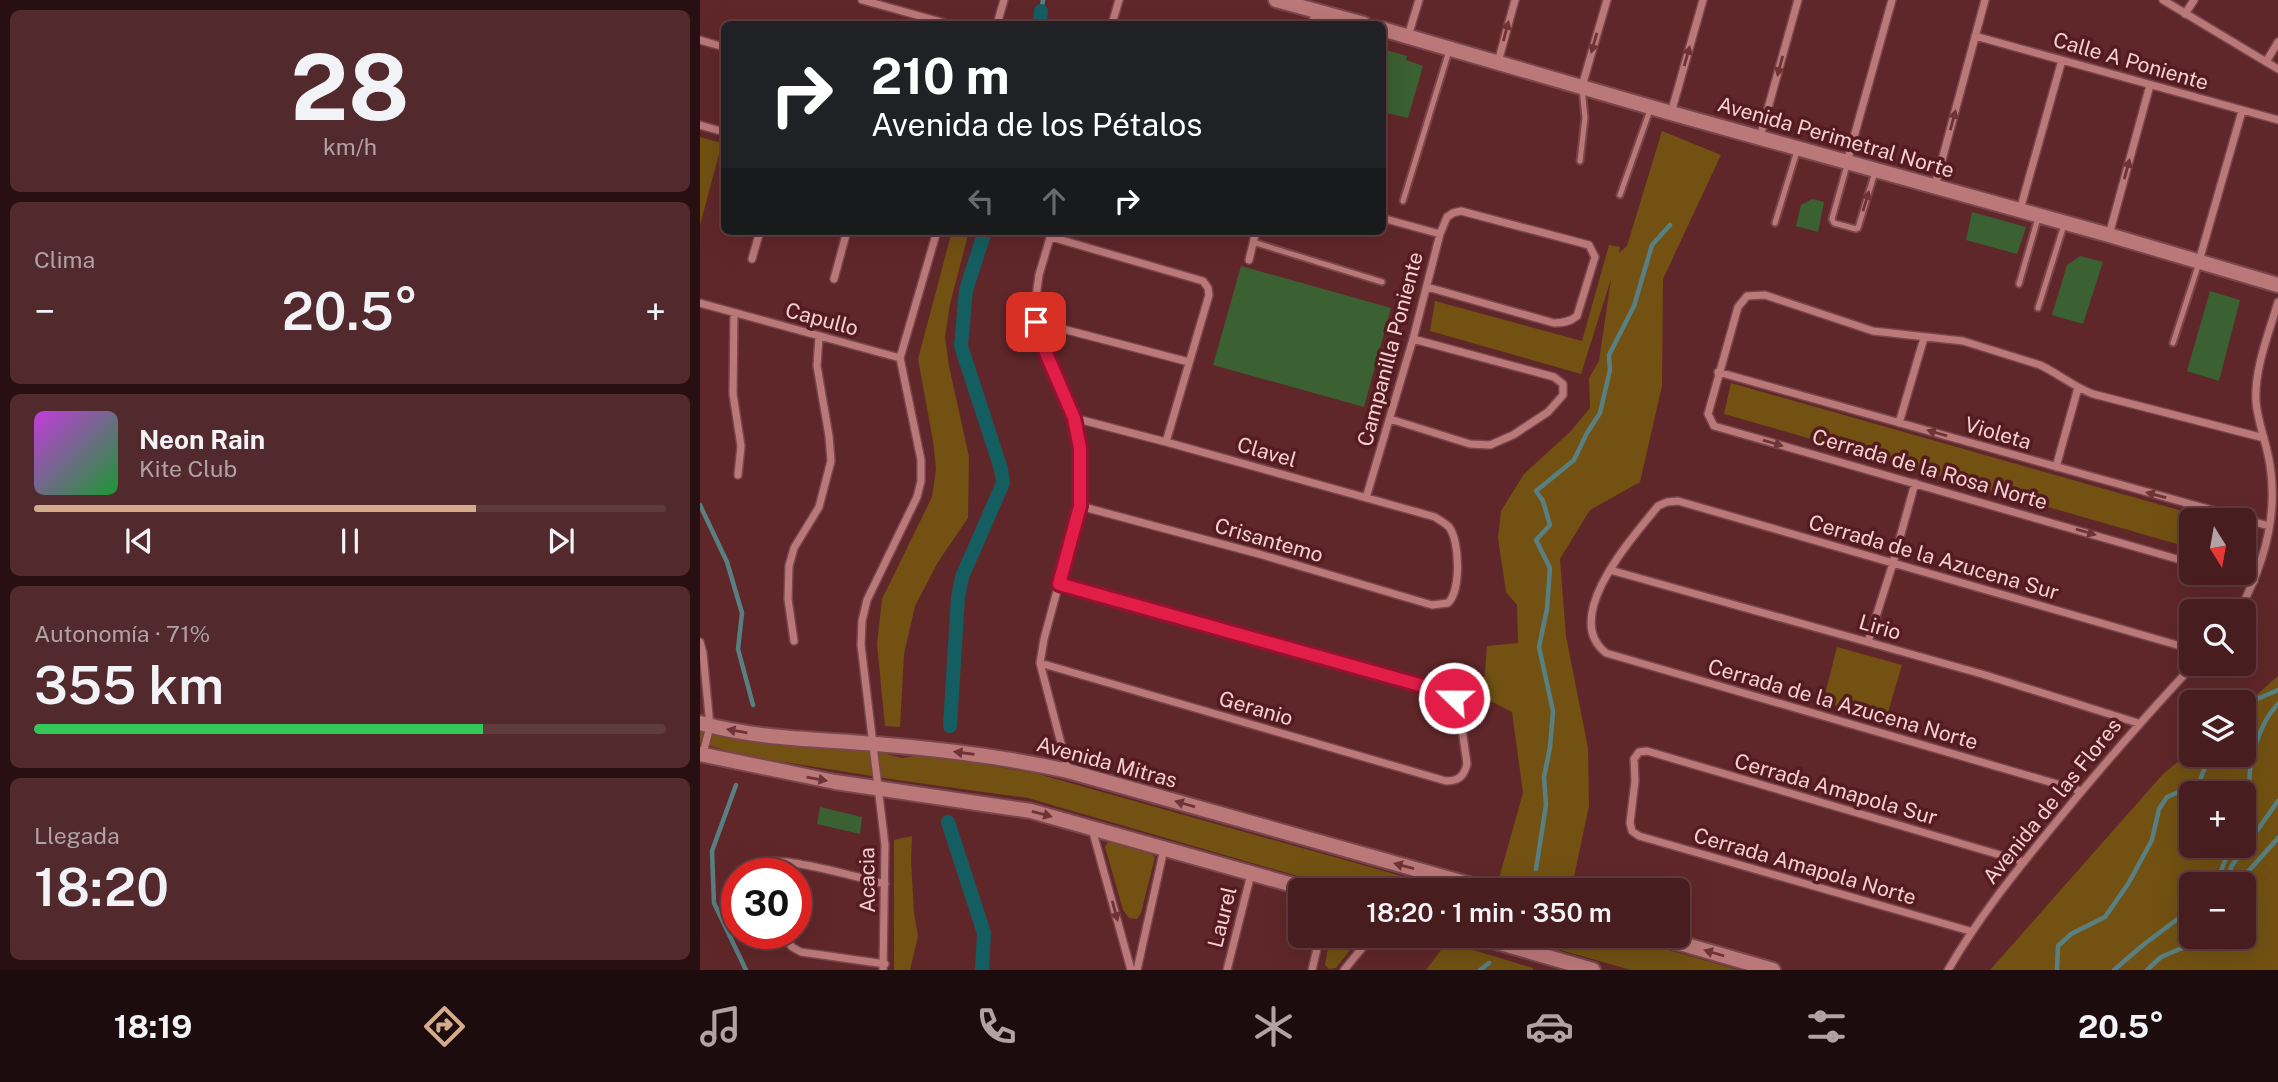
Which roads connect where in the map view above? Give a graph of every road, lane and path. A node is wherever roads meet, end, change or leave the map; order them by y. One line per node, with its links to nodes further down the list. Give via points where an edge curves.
1 (862, 0): 15 (street)
2 (1004, 0): 19 (street)
3 (1119, 0): 20 (street)
4 (1276, 0): 14 (street)
5 (1419, 0): 23 (street)
6 (1515, 0): 30 (street, one-way to 6)
7 (1607, 0): 34 (street, one-way to 34)
8 (1703, 0): 37 (street, one-way to 8)
9 (1798, 0): 41 (street, one-way to 41)
10 (1892, 0): 44 (street)
11 (1985, 0): 24 (street)
12 (2163, 0): 16 (street)
13 (2194, 0): 16 (street)
14 (1316, 12): 21 (street)
15 (908, 13): 17 (street); 18 (street)
16 (2185, 14): 31 (street)
17 (906, 21)
18 (938, 21)
19 (998, 21)
20 (1113, 21)
21 (1352, 21)
22 (1386, 30): 23 (street, Avenida Perimetral Norte)
23 (1408, 36): 28 (street, Avenida Perimetral Norte)
24 (1975, 36): 29 (street, Calle A Poniente); 46 (street, one-way to 24)
25 (700, 40): 27 (street)
26 (2278, 42): 31 (street)
27 (721, 46)
28 (1450, 48): 30 (street, Avenida Perimetral Norte); 48 (lane)
29 (2062, 60): 33 (street, Calle A Poniente); 49 (street)
30 (1498, 62): 34 (street, Avenida Perimetral Norte)
31 (2266, 62): 32 (street)
32 (2278, 69)
33 (2150, 85): 36 (street, Calle A Poniente); 61 (street, one-way to 33)
34 (1582, 86): 35 (street, Avenida Perimetral Norte); 43 (lane, via 1585,118)
35 (1651, 107): 37 (street, Avenida Perimetral Norte); 47 (lane)
36 (2242, 111): 38 (street, Calle A Poniente); 65 (street)
37 (1671, 113): 41 (street, Avenida Perimetral Norte)
38 (2278, 120)
39 (700, 125): 40 (street)
40 (721, 131)
41 (1760, 137): 42 (street, Avenida Perimetral Norte)
42 (1798, 148): 44 (street, Avenida Perimetral Norte); 53 (lane)
43 (1580, 161)
44 (1847, 162): 45 (street, Avenida Perimetral Norte); 45 (lane, one-way to 45, via 1834,223 1858,228)
45 (1875, 170): 46 (street, Avenida Perimetral Norte)
46 (1935, 186): 49 (street, Avenida Perimetral Norte)
47 (1620, 195)
48 (1403, 201)
49 (2020, 210): 50 (street, Avenida Perimetral Norte)
50 (2039, 215): 52 (street, Avenida Perimetral Norte); 68 (lane)
51 (1386, 219): 54 (street)
52 (2065, 222): 61 (street, Avenida Perimetral Norte); 73 (lane)
53 (1775, 223)
54 (1440, 234): 70 (street, Campanilla Poniente); 70 (street, Campanilla Poniente, via 1447,217 1461,211 1590,245 1595,257 1580,309 1571,321 1554,323)
55 (759, 235): 63 (street)
56 (846, 235): 66 (street)
57 (936, 235): 80 (street)
58 (1051, 235): 75 (street, via 1039,275)
59 (1054, 235): 81 (street, via 1203,281 1209,295)
60 (1255, 235): 62 (street)
61 (2109, 235): 65 (street, Avenida Perimetral Norte)
62 (1253, 242): 64 (street); 67 (lane)
63 (752, 259)
64 (1249, 260)
65 (2199, 261): 69 (street, Avenida Perimetral Norte); 79 (lane)
66 (834, 278)
67 (1382, 282)
68 (2019, 284)
69 (2278, 285)
70 (1427, 287): 78 (street, Campanilla Poniente)
71 (2278, 302): 87 (street, via 2257,384)
72 (700, 303): 74 (street, Capullo)
73 (2038, 309)
74 (734, 313): 76 (street, Capullo); 90 (street, via 733,394 741,446)
75 (1036, 322): 81 (street); 84 (street)
76 (819, 336): 80 (street, Capullo); 101 (street, via 817,366 831,461 819,507 794,548 789,566)
77 (1924, 338): 82 (street, Cerrada de la Rosa Norte, via 1874,331 1765,295 1747,296 1738,307); 83 (street, via 1963,341 2040,365); 86 (street)
78 (1413, 339): 85 (street, Campanilla Poniente); 85 (street, via 1554,377 1563,384 1563,395 1554,407 1490,445 1470,444)
79 (2173, 344)
80 (900, 358): 109 (street, Acacia, via 922,460 921,481 867,600 862,621)
81 (1189, 362): 88 (street)
82 (1718, 372): 86 (street, Violeta); 91 (street, Cerrada de la Rosa Norte, one-way to 91, via 1707,414 1713,426)
83 (2078, 388): 87 (street); 89 (street)
84 (1074, 418): 88 (street, Clavel); 93 (street, via 1080,448)
85 (1390, 419): 92 (street, Campanilla Poniente)
86 (1899, 423): 89 (street, Violeta, one-way to 86)
87 (2264, 438): 94 (street, via 2272,484)
88 (1166, 442): 92 (street, Clavel)
89 (2056, 467): 94 (street, Violeta, one-way to 89)
90 (738, 475)
91 (1915, 483): 95 (street, Cerrada de la Rosa Norte, one-way to 95); 96 (street)
92 (1366, 498): 100 (street, Clavel, via 1435,517 1448,526 1457,549 1455,592)
93 (1080, 506): 99 (street); 100 (street, Crisantemo, via 1432,605)
94 (2269, 526): 98 (street)
95 (2179, 560)
96 (1894, 563): 97 (street, Cerrada de la Azucena Sur, via 1678,501 1658,506); 103 (street); 104 (street, Cerrada de la Azucena Sur)
97 (1610, 570): 103 (street, Lirio); 113 (street, Cerrada de la Azucena Norte, via 1596,595 1591,620 1597,646 1606,653)
98 (2256, 575)
99 (1059, 584): 105 (street); 105 (street, Geranio, via 1445,692 1454,698 1461,717 1467,764 1462,777 1446,781)
100 (1448, 603)
101 (794, 641)
102 (700, 642): 108 (street)
103 (1868, 642): 107 (street, Lirio)
104 (2179, 646)
105 (1040, 663): 111 (street)
106 (2183, 676): 107 (street, Avenida de las Flores)
107 (2138, 723): 113 (street, Avenida de las Flores)
108 (705, 724): 109 (street, Avenida Mitras, one-way to 108, via 761,735); 110 (street)
109 (872, 743): 111 (street, Avenida Mitras, one-way to 109, via 967,753); 112 (street, Acacia)
110 (701, 755): 112 (street, one-way to 112)
111 (1068, 771): 120 (street, Avenida Mitras, one-way to 111)
112 (878, 789): 114 (street, one-way to 114, via 970,800); 122 (street, Acacia)
113 (2081, 791): 117 (street, Avenida de las Flores)
114 (1091, 827): 116 (street); 130 (street, one-way to 130)
115 (1632, 831): 117 (street, Cerrada Amapola Sur, via 1634,758 1647,751); 123 (street, Cerrada Amapola Norte)
116 (1164, 849): 119 (street); 131 (street)
117 (2024, 862): 123 (street, Avenida de las Flores)
118 (812, 867): 122 (street)
119 (1252, 873): 121 (street); 132 (street, Laurel)
120 (1441, 878)
121 (1288, 883)
122 (885, 884): 129 (street, Acacia)
123 (1970, 931): 137 (street, Avenida de las Flores)
124 (1690, 946): 136 (street, one-way to 124)
125 (1317, 948): 133 (street)
126 (1362, 948): 134 (street)
127 (1517, 948): 135 (street)
128 (796, 949): 129 (street)
129 (884, 967)
130 (1131, 970)
131 (1136, 970)
132 (1227, 970)
133 (1312, 970)
134 (1344, 970)
135 (1593, 970)
136 (1773, 970)
137 (1948, 970)

